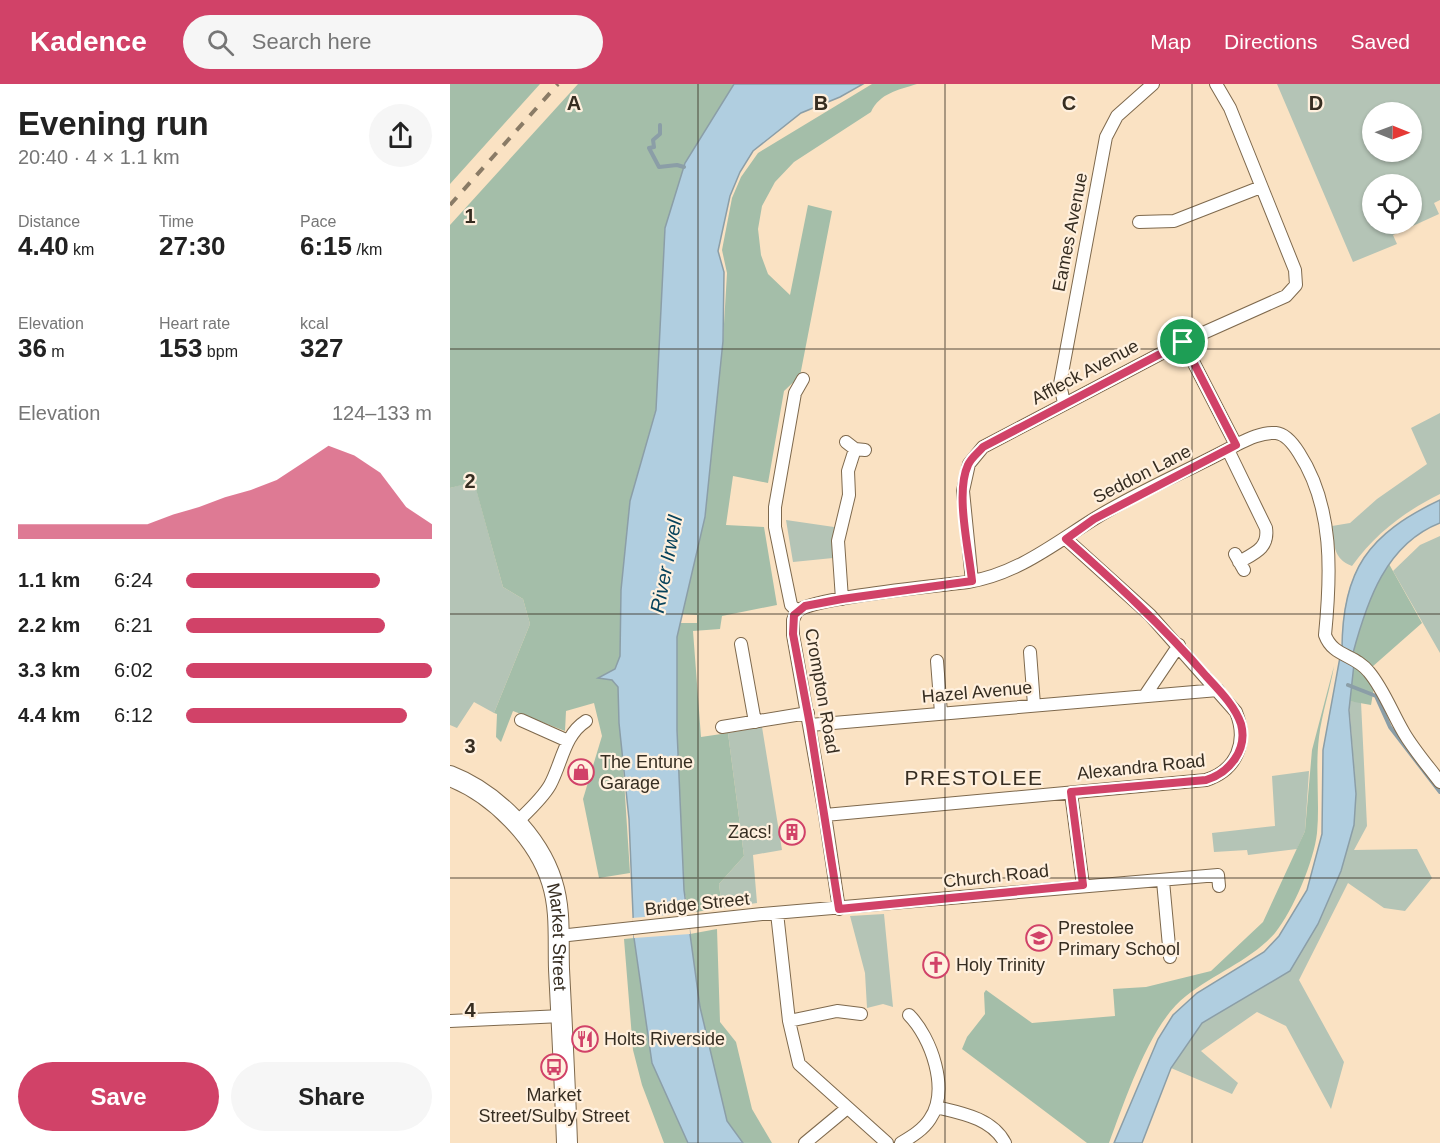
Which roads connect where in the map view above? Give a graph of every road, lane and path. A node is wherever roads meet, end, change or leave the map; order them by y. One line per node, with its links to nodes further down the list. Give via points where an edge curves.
1 (1153, 84): 7 (street, Eames Avenue, via 1117,116 1106,137 1060,384)
2 (1216, 84): 3 (street, Affleck Avenue, via 1230,108)
3 (1261, 187): 4 (street, via 1174,221); 5 (street, Affleck Avenue, via 1295,270 1296,285 1286,296)
4 (1147, 218)
5 (1183, 342): 7 (street, Affleck Avenue); 9 (street)
6 (803, 379): 14 (street, Crompton Road, via 795,393 775,507 791,605)
7 (1064, 403): 12 (street, Affleck Avenue, via 983,447 969,464 963,491)
8 (855, 447): 13 (street, via 838,541)
9 (1232, 447): 10 (street, Seddon Lane, via 1094,519); 11 (street, via 1268,535 1261,550); 30 (street, Seddon Lane, via 1274,433 1293,443 1314,480 1326,534 1330,569 1324,635 1335,652 1353,658 1373,678 1405,735)
10 (1066, 539): 12 (street, Seddon Lane, via 1014,569); 16 (street, Alexandra Road)
11 (1239, 562)
12 (972, 581): 13 (street, Seddon Lane)
13 (842, 599): 14 (street, Seddon Lane)
14 (797, 611): 23 (street, Crompton Road, via 793,634)
15 (741, 644): 26 (street)
16 (1179, 645): 19 (street, Alexandra Road); 20 (street)
17 (1030, 652): 21 (street)
18 (937, 661): 22 (street)
19 (1218, 690): 20 (street, Hazel Avenue); 31 (street, Alexandra Road, via 1236,712 1241,726 1238,754 1218,776)
20 (1146, 694): 21 (street, Hazel Avenue)
21 (1034, 705): 22 (street, Hazel Avenue)
22 (941, 713): 23 (street, Hazel Avenue)
23 (809, 719): 26 (street, Hazel Avenue); 32 (street, Crompton Road)
24 (520, 720): 28 (street)
25 (586, 721): 28 (street, via 576,727)
26 (755, 722): 27 (street, Hazel Avenue)
27 (722, 727)
28 (568, 741): 33 (street, via 549,787)
29 (450, 776): 33 (main road, Market Street, via 480,792)
30 (1440, 782)
31 (1071, 792): 32 (street, Alexandra Road); 35 (street)
32 (825, 815): 37 (street, Crompton Road)
33 (516, 823): 39 (main road, Market Street, via 549,874 556,897)
34 (1163, 881): 35 (street, Church Road); 36 (street, Church Road, via 1218,875); 40 (street, via 1174,937)
35 (1083, 885): 37 (street, Church Road)
36 (1219, 886)
37 (839, 909): 38 (street, Bridge Street)
38 (777, 913): 39 (street, Bridge Street); 44 (street)
39 (559, 936): 43 (main road, Market Street)
40 (1170, 957)
41 (861, 1014): 44 (street, via 846,1018 837,1011)
42 (909, 1015): 46 (street, via 924,1021 938,1093)
43 (562, 1016): 45 (street); 48 (main road, Market Street)
44 (789, 1021): 47 (street, via 799,1065)
45 (450, 1022)
46 (936, 1107): 51 (street, via 930,1120); 52 (street, via 989,1125)
47 (846, 1109): 49 (street); 50 (street)
48 (567, 1143)
49 (805, 1143)
50 (887, 1143)
51 (901, 1143)
52 (1005, 1143)

